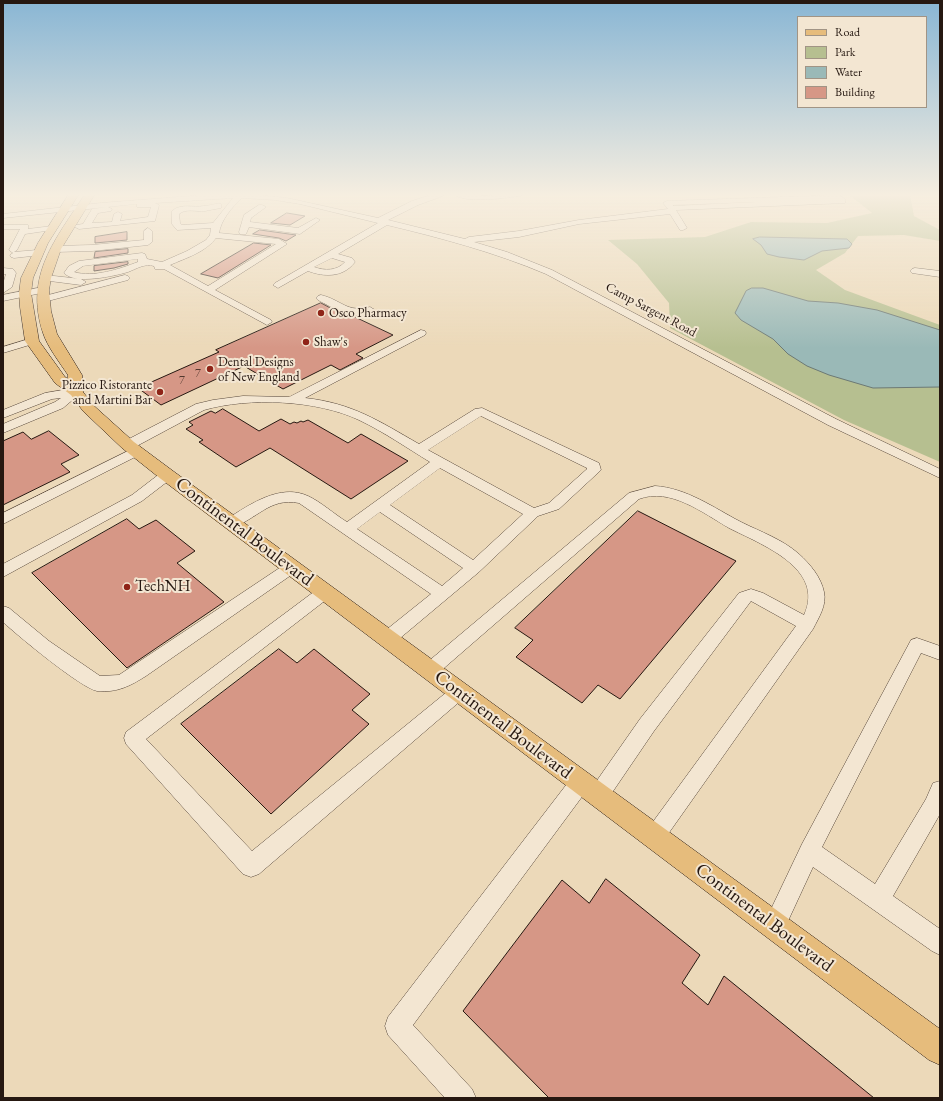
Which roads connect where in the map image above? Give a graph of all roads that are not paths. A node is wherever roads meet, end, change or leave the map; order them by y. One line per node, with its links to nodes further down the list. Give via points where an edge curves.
1 (15, 245): 11 (street, via 13,248)
2 (42, 245): 11 (main road, Continental Boulevard)
3 (57, 245): 10 (main road, Continental Boulevard)
4 (116, 245): 9 (street)
5 (204, 245): 13 (street)
6 (281, 245): 22 (street)
7 (346, 245): 12 (street)
8 (479, 245): 40 (street, Camp Sargent Road, via 549,272 832,422)
9 (77, 248): 10 (street)
10 (55, 249): 19 (main road, Continental Boulevard)
11 (37, 253): 23 (main road, Continental Boulevard, via 27,278)
12 (331, 255): 15 (street); 15 (street, via 350,262 343,269 334,272 320,272)
13 (165, 264): 14 (street, via 151,262); 22 (street)
14 (140, 265): 14 (street, via 88,273 77,271 82,266 117,259); 19 (street, via 108,280 67,282); 24 (street, via 107,284)
15 (308, 267): 20 (street)
16 (3, 271): 21 (street, via 11,273 7,287)
17 (916, 271): 18 (street)
18 (940, 274)
19 (45, 278): 24 (main road, Continental Boulevard)
20 (278, 285)
21 (3, 290)
22 (208, 290): 28 (street)
23 (25, 293): 24 (street); 25 (street); 30 (main road, Continental Boulevard)
24 (44, 295): 32 (main road, Continental Boulevard, via 50,334 75,376)
25 (3, 298)
26 (321, 298): 27 (street, via 356,313)
27 (370, 310)
28 (267, 322)
29 (421, 333): 33 (street)
30 (32, 341): 31 (street); 32 (main road, Continental Boulevard, via 60,380)
31 (3, 350)
32 (76, 392): 34 (street, via 48,396); 35 (street, via 59,404); 36 (main road, Continental Boulevard, via 88,408)
33 (291, 402): 36 (street, via 252,400 211,403); 37 (street, via 322,404 353,412)
34 (3, 414)
35 (3, 428)
36 (132, 448): 39 (main road, Continental Boulevard); 43 (street)
37 (420, 450): 38 (street); 42 (street, via 482,412 594,466 594,470 554,506)
38 (439, 462): 41 (street); 42 (street)
39 (167, 474): 44 (main road, Continental Boulevard); 48 (street, via 137,498)
40 (940, 474)
41 (380, 505): 45 (street); 47 (street)
42 (533, 513): 47 (street)
43 (3, 519)
44 (232, 522): 45 (street, via 269,500 291,497 303,499); 46 (main road, Continental Boulevard)
45 (347, 529): 50 (street)
46 (292, 567): 49 (main road, Continental Boulevard); 51 (street, via 122,682 96,683 43,646)
47 (474, 568): 50 (street)
48 (3, 572)
49 (324, 592): 53 (main road, Continental Boulevard); 56 (street, via 133,738 251,866)
50 (442, 594): 53 (street)
51 (3, 612)
52 (807, 624): 55 (street, via 817,607 817,598 815,587 799,562 784,550 686,500 658,491 645,492 634,496); 57 (street, via 757,597 745,597 648,725); 59 (street)
53 (387, 639): 55 (main road, Continental Boulevard)
54 (940, 653): 60 (street, via 918,645)
55 (430, 670): 56 (main road, Continental Boulevard)
56 (459, 692): 57 (main road, Continental Boulevard)
57 (589, 789): 59 (main road, Continental Boulevard); 65 (street, via 397,1026)
58 (939, 795): 61 (street)
59 (654, 837): 62 (main road, Continental Boulevard)
60 (810, 851): 61 (street); 62 (street)
61 (878, 900): 63 (street)
62 (774, 926): 64 (main road, Continental Boulevard)
63 (940, 943)
64 (940, 1049)
65 (463, 1098)

